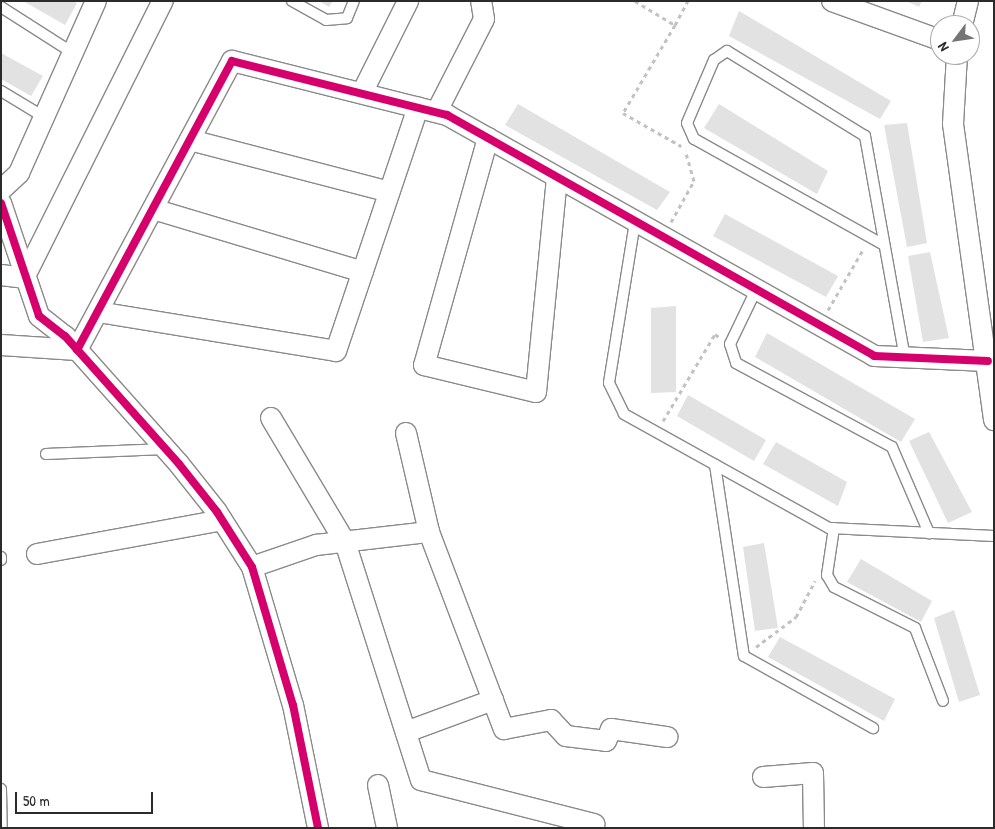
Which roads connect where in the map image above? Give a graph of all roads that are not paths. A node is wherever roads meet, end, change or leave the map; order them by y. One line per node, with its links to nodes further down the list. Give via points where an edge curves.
1 (96, 1): 12 (street)
2 (163, 1): 29 (street)
3 (292, 1): 4 (lane, via 326,20 347,18)
4 (354, 1)
5 (408, 1): 15 (street)
6 (481, 1): 16 (street, via 484,19)
7 (832, 1): 11 (street)
8 (968, 1): 10 (street)
9 (1, 6): 12 (lane)
10 (964, 15)
11 (930, 36)
12 (73, 53): 17 (street)
13 (956, 65): 35 (street, via 953,124)
14 (1, 90): 17 (lane)
15 (362, 93): 16 (street); 19 (street, via 232,61)
16 (428, 109): 18 (street); 22 (street)
17 (44, 117): 21 (street, via 19,173)
18 (488, 138): 20 (street); 20 (street, via 424,365 536,392)
19 (190, 140): 22 (street); 24 (street)
20 (557, 178): 25 (street)
21 (1, 190)
22 (389, 192): 27 (street)
23 (1, 203): 29 (street)
24 (153, 210): 27 (street); 31 (street)
25 (635, 222): 30 (street); 41 (lane, via 609,383 624,414)
26 (884, 245): 26 (lane, via 865,136 727,51 714,60 687,123 694,139); 34 (lane)
27 (363, 272): 31 (street, via 336,351)
28 (1, 275): 29 (street)
29 (24, 278): 33 (street, via 39,316)
30 (756, 290): 34 (street, via 874,356); 45 (lane, via 730,344 736,364 892,447)
31 (98, 312): 33 (street)
32 (1, 344): 33 (street)
33 (77, 350): 39 (street)
34 (905, 358): 35 (street)
35 (988, 361): 37 (street)
36 (271, 418): 47 (street)
37 (994, 420)
38 (406, 433): 44 (street)
39 (166, 449): 40 (lane); 42 (street)
40 (46, 454)
41 (716, 465): 43 (lane); 52 (lane, via 744,656)
42 (222, 520): 48 (street); 49 (street)
43 (834, 528): 45 (lane); 51 (lane, via 827,576 834,587 915,628)
44 (429, 532): 47 (street); 50 (street)
45 (929, 533): 46 (lane)
46 (994, 536)
47 (345, 542): 49 (street, via 316,545); 53 (street)
48 (37, 554)
49 (252, 567): 60 (street, via 293,705)
50 (493, 700): 53 (street); 54 (street, via 504,729 551,720 566,736 606,742 610,728)
51 (943, 701)
52 (873, 728)
53 (406, 732): 58 (street, via 421,780)
54 (667, 737)
55 (763, 777): 62 (street, via 813,773)
56 (378, 785): 61 (street)
57 (1, 789): 59 (lane)
58 (594, 824)
59 (2, 828)
60 (318, 828)
61 (387, 828)
62 (814, 828)

